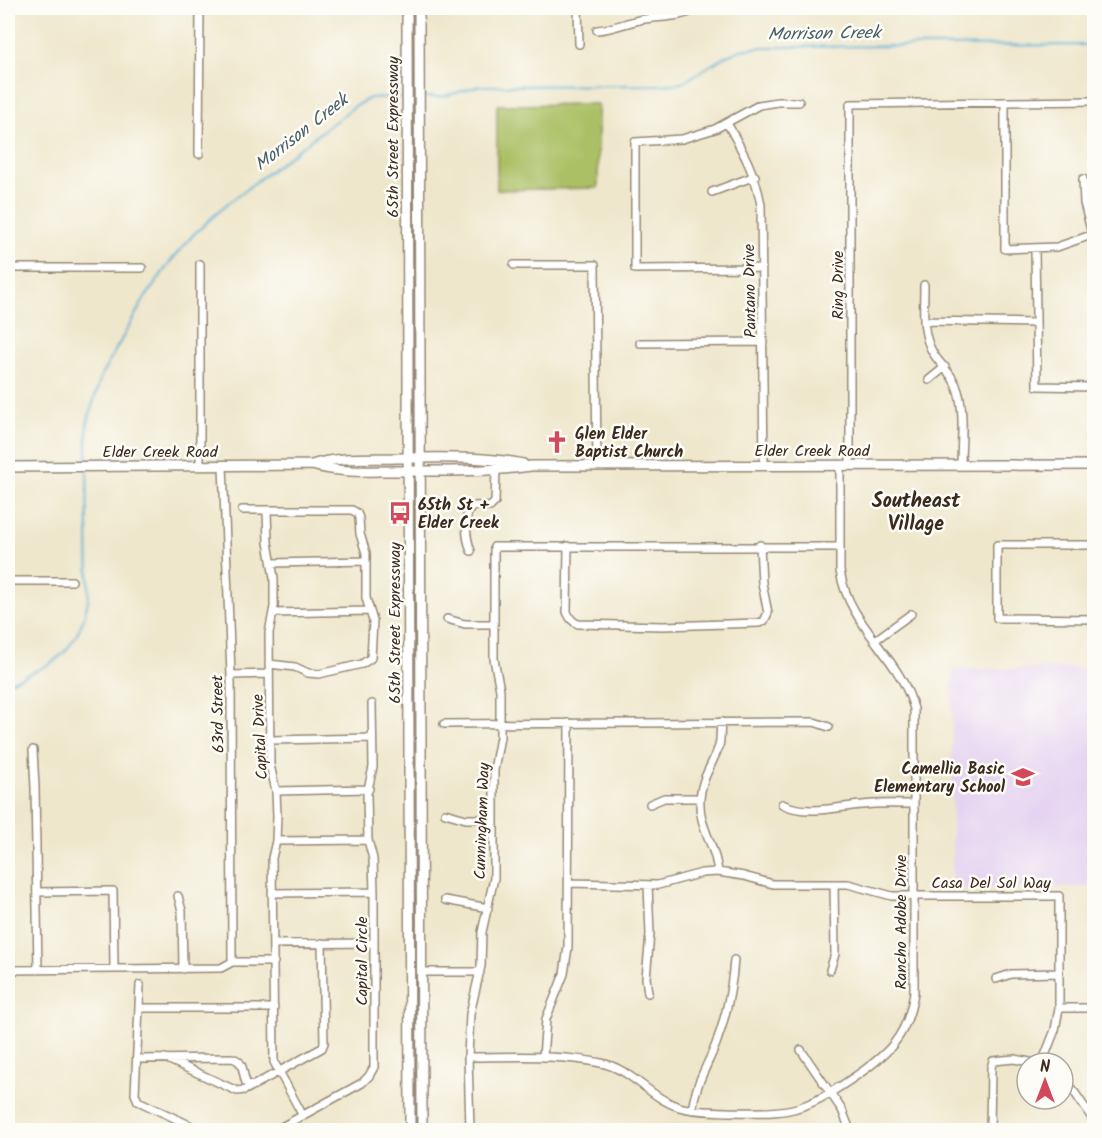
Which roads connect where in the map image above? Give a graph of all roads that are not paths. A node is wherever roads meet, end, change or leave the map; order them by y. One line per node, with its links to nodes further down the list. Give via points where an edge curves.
1 (200, 8): 12 (street)
2 (407, 8): 31 (main road, 65th Street Expressway)
3 (419, 8): 32 (main road, 65th Street Expressway)
4 (578, 8): 7 (street)
5 (698, 8): 6 (street, via 674,17 638,20)
6 (597, 30)
7 (579, 44)
8 (1095, 101): 10 (street)
9 (799, 102): 11 (street, via 759,105)
10 (1005, 102): 17 (street, via 1005,249); 35 (street, Ring Drive, via 850,104)
11 (727, 123): 13 (street, Pantano Drive); 22 (street, via 682,139 634,142 635,269)
12 (199, 154)
13 (755, 177): 15 (street); 22 (street, Pantano Drive, via 761,205)
14 (1083, 179): 16 (street, via 1084,203)
15 (712, 192)
16 (1093, 234): 17 (street, via 1057,247)
17 (1035, 249): 25 (street)
18 (200, 264): 38 (street)
19 (514, 265): 40 (street, via 595,265)
20 (8, 268): 21 (street)
21 (142, 268)
22 (762, 268): 26 (street, Pantano Drive)
23 (924, 285): 24 (street)
24 (925, 321): 25 (street); 28 (street, via 930,348)
25 (1036, 323): 30 (street, via 1036,386)
26 (763, 342): 27 (street); 41 (street, Pantano Drive)
27 (640, 343)
28 (945, 367): 29 (street); 36 (street, via 960,400)
29 (929, 380)
30 (1095, 387)
31 (408, 458): 32 (main road, Elder Creek Road); 34 (main road, Elder Creek Road, via 331,459); 44 (main road, 65th Street Expressway)
32 (421, 458): 39 (main road, Elder Creek Road, via 496,459); 45 (main road, 65th Street Expressway)
33 (224, 465): 34 (main road, Elder Creek Road); 38 (main road, Elder Creek Road); 66 (street, 63rd Street)
34 (312, 465): 44 (main road, Elder Creek Road, via 332,471)
35 (845, 465): 36 (main road, Elder Creek Road); 41 (main road, Elder Creek Road); 51 (street, Rancho Adobe Drive)
36 (961, 465): 37 (main road, Elder Creek Road)
37 (1095, 465)
38 (200, 466): 42 (main road, Elder Creek Road)
39 (531, 466): 40 (main road, Elder Creek Road); 43 (main road, Elder Creek Road)
40 (597, 466): 41 (main road, Elder Creek Road)
41 (764, 466)
42 (8, 467)
43 (496, 470): 45 (main road, Elder Creek Road); 52 (street, via 495,502 490,507 472,507 467,515)
44 (409, 471): 45 (main road, Elder Creek Road); 135 (main road, 65th Street Expressway)
45 (421, 471): 108 (main road, 65th Street Expressway)
46 (242, 510): 47 (street)
47 (267, 511): 53 (street, via 352,510 360,518); 54 (street, Capital Drive)
48 (760, 545): 50 (street); 50 (street, via 768,613 764,621 663,626 574,622 567,612); 51 (street)
49 (1095, 545): 60 (street, via 997,545 997,618)
50 (568, 546): 62 (street, Cunningham Way, via 494,547)
51 (840, 547): 63 (street, Rancho Adobe Drive, via 846,595)
52 (471, 551)
53 (366, 561): 54 (street); 57 (street)
54 (272, 563): 58 (street, Capital Drive)
55 (8, 581): 56 (street)
56 (72, 581)
57 (370, 611): 58 (street); 64 (street, via 371,658 362,664 319,674)
58 (273, 613): 64 (street, Capital Drive, via 268,633)
59 (911, 614): 63 (street)
60 (1095, 618)
61 (447, 619): 62 (street, via 465,624)
62 (494, 624): 69 (street, Cunningham Way)
63 (874, 641): 81 (street, Rancho Adobe Drive, via 902,680 914,709)
64 (269, 664): 65 (street, Capital Drive)
65 (270, 674): 66 (street); 74 (street, Capital Drive)
66 (231, 675): 101 (street, 63rd Street)
67 (372, 704): 73 (street, Capital Circle)
68 (721, 722): 70 (street); 72 (street, via 814,722); 78 (street, via 718,746 702,783)
69 (500, 723): 70 (street); 71 (street); 83 (street, Cunningham Way, via 494,770)
70 (569, 723): 87 (street)
71 (444, 724)
72 (829, 727)
73 (372, 738): 74 (street); 76 (street, Capital Circle)
74 (270, 740): 77 (street, Capital Drive)
75 (33, 750): 90 (street)
76 (369, 789): 77 (street); 84 (street, Capital Circle)
77 (276, 791): 85 (street, Capital Drive)
78 (700, 798): 79 (street, via 664,798); 86 (street, via 701,820 716,856)
79 (650, 804)
80 (782, 804): 81 (street, via 797,809 833,809)
81 (914, 804): 94 (street, Rancho Adobe Drive)
82 (445, 813): 83 (street, via 465,819)
83 (494, 819): 96 (street, Cunningham Way, via 494,878)
84 (368, 840): 85 (street); 91 (street, Capital Circle)
85 (276, 841): 92 (street, Capital Drive)
86 (718, 872): 88 (street, Casa Del Sol Way, via 772,884); 89 (street, Casa Del Sol Way)
87 (568, 883): 89 (street, Casa Del Sol Way); 121 (street, via 566,963 546,1019)
88 (834, 884): 94 (street, Casa Del Sol Way, via 859,886 892,896); 107 (street, via 835,954)
89 (648, 885): 113 (street)
90 (37, 892): 103 (street, via 113,891); 106 (street)
91 (374, 892): 92 (street); 97 (street, Capital Circle)
92 (272, 893): 98 (street, Capital Drive)
93 (178, 896): 104 (street)
94 (914, 896): 110 (street, Casa Del Sol Way, via 1059,896); 128 (street, Rancho Adobe Drive, via 914,992 909,1018 898,1039 880,1059)
95 (445, 900): 96 (street)
96 (488, 908): 109 (street, Cunningham Way)
97 (374, 943): 99 (street); 131 (street, Capital Circle, via 374,1066 362,1083)
98 (273, 944): 99 (street); 102 (street, Capital Drive)
99 (322, 944): 125 (street, via 324,1042 322,1048)
100 (734, 960): 130 (street, via 722,1027 696,1087)
101 (232, 962): 102 (street); 104 (street, via 221,968)
102 (274, 962): 115 (street, Capital Drive)
103 (114, 969): 104 (street); 106 (street)
104 (183, 969)
105 (8, 970): 106 (street)
106 (38, 970)
107 (830, 970)
108 (422, 972): 109 (street); 136 (main road, 65th Street Expressway)
109 (480, 972): 120 (street, Cunningham Way, via 470,1014)
110 (1059, 974): 111 (street, via 1011,974); 116 (street)
111 (996, 979)
112 (140, 985): 114 (street)
113 (648, 993)
114 (139, 1008): 115 (street); 123 (street)
115 (274, 1008): 125 (street, Capital Drive, via 274,1062)
116 (1059, 1008): 117 (street); 119 (street)
117 (1095, 1008)
118 (801, 1050): 128 (street)
119 (1047, 1051)
120 (468, 1057): 121 (street, Rancho Adobe Drive); 137 (street, Cunningham Way)
121 (543, 1057): 130 (street, Rancho Adobe Drive, via 613,1067 660,1099)
122 (165, 1058): 123 (street); 126 (street, via 237,1091); 126 (street, via 238,1059 246,1083)
123 (137, 1059): 133 (street, via 138,1101)
124 (1015, 1059): 139 (street, via 993,1061)
125 (280, 1071): 126 (street); 131 (street, Capital Drive)
126 (252, 1086)
127 (1075, 1091): 129 (street)
128 (831, 1093): 130 (street, Rancho Adobe Drive, via 805,1106 784,1110); 138 (street)
129 (1091, 1108): 132 (street)
130 (692, 1110)
131 (303, 1116): 134 (street, Capital Circle)
132 (1095, 1121)
133 (200, 1131)
134 (276, 1131)
135 (410, 1131)
136 (422, 1131)
137 (470, 1131)
138 (850, 1131)
139 (990, 1131)

